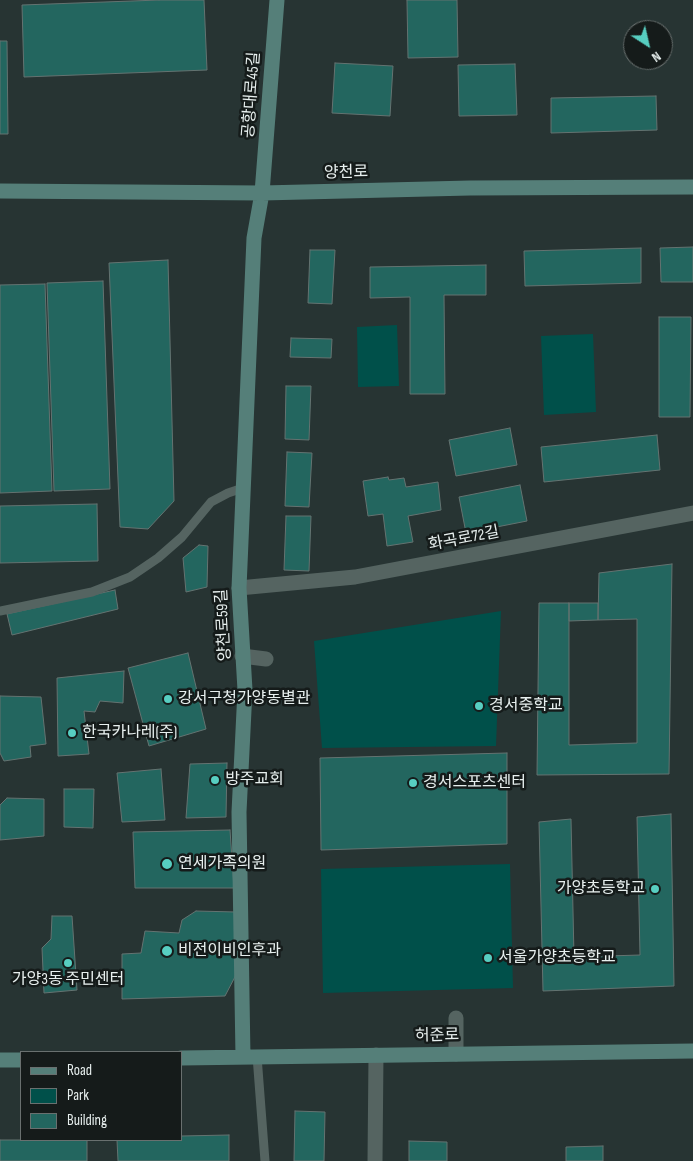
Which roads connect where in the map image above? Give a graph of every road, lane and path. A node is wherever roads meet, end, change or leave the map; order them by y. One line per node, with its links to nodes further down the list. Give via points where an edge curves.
1 (277, 0): 4 (street, 공항대로45길)
2 (693, 187): 4 (street, 양천로)
3 (0, 191): 4 (street, 양천로)
4 (262, 193): 5 (street, 양천로59길, via 254,238)
5 (243, 488): 7 (street, 양천로59길); 8 (lane, via 211,502 182,537 130,577 92,592)
6 (693, 513): 7 (street, 화곡로72길, via 355,578)
7 (239, 588): 9 (street, 양천로59길)
8 (0, 611)
9 (242, 656): 10 (street); 15 (street, 양천로59길, via 245,690 239,812)
10 (266, 659)
11 (456, 1018): 13 (street)
12 (693, 1051): 13 (street, 허준로)
13 (456, 1054): 14 (street, 허준로)
14 (376, 1055): 15 (street, 허준로); 20 (street)
15 (250, 1056): 16 (street, 허준로); 19 (lane)
16 (182, 1058)
17 (0, 1060): 18 (street)
18 (20, 1060)
19 (265, 1161)
20 (375, 1161)

